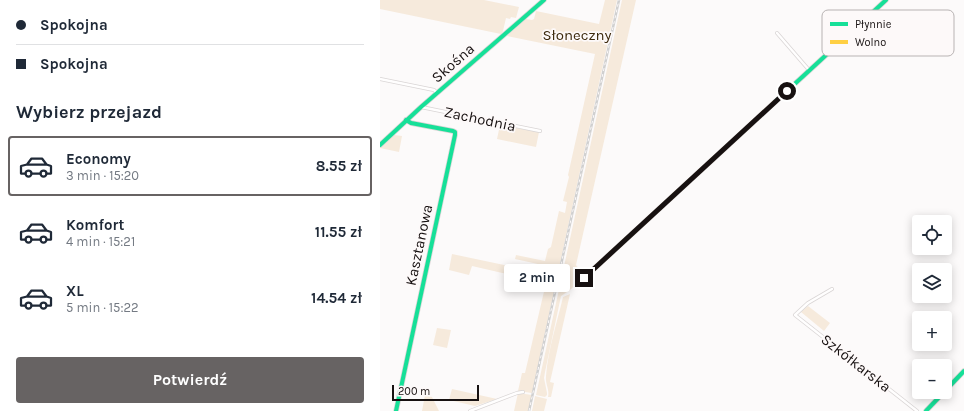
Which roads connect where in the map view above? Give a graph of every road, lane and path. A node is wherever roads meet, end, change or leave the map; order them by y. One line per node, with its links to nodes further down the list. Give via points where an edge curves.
1 (544, 0): 8 (street, Skośna)
2 (886, 0): 3 (street)
3 (875, 10)
4 (777, 32): 6 (street)
5 (825, 56): 6 (street)
6 (809, 71): 13 (street)
7 (380, 79): 8 (street)
8 (438, 93): 9 (street, Skośna)
9 (421, 107): 10 (street, Skośna); 11 (street, Zachodnia)
10 (406, 120): 12 (street, Skośna); 19 (street, Kasztanowa, via 453,131 454,135)
11 (540, 131)
12 (380, 146)
13 (584, 278)
14 (832, 289): 21 (street, Szkółkarska, via 808,303 795,315)
15 (964, 371): 16 (street)
16 (952, 384)
17 (523, 392): 20 (street)
18 (938, 399): 22 (street)
19 (396, 411)
20 (470, 411)
21 (917, 411)
22 (926, 411)

